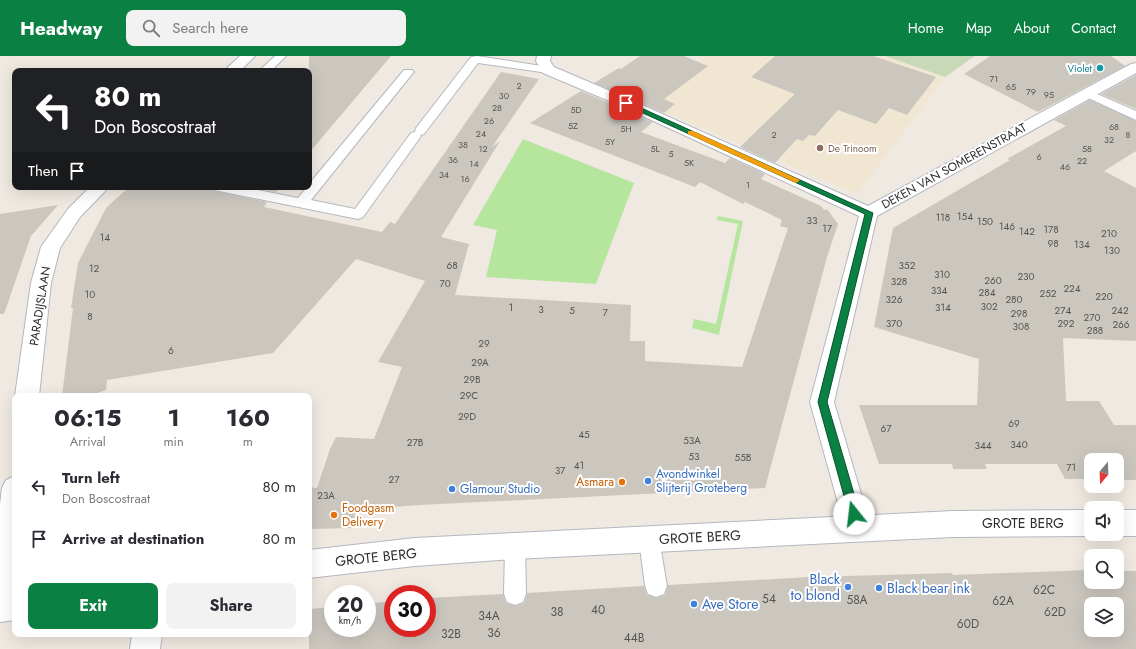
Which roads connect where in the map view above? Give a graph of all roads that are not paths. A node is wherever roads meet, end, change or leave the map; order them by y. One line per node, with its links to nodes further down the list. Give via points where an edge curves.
1 (248, 56): 5 (street)
2 (281, 56): 6 (lane)
3 (546, 63): 14 (lane, via 476,59 358,214); 15 (street, via 626,103)
4 (1136, 67): 8 (street, DEKEN VAN SOMERENSTRAAT)
5 (234, 68)
6 (268, 68)
7 (408, 72): 10 (lane)
8 (1088, 94): 9 (lane); 15 (street, DEKEN VAN SOMERENSTRAAT)
9 (1136, 116)
10 (312, 188)
11 (97, 190): 16 (street, PARADIJSLAAN, via 74,213 50,247 41,283)
12 (234, 190): 14 (lane)
13 (311, 190): 14 (lane)
14 (300, 203)
15 (869, 213): 21 (street, DEKEN VAN SOMERENSTRAAT, via 822,402)
16 (27, 393)
17 (12, 512): 28 (street)
18 (1084, 523): 21 (street, GROTE BERG)
19 (1124, 523): 20 (street)
20 (1136, 523)
21 (858, 528): 22 (street, GROTE BERG)
22 (649, 539): 23 (street, GROTE BERG); 25 (lane)
23 (515, 546): 24 (street, GROTE BERG, via 415,552); 26 (lane)
24 (312, 564)
25 (656, 586)
26 (515, 594)
27 (12, 606): 28 (street)
28 (0, 607)
29 (147, 637): 30 (street)
30 (145, 649)

